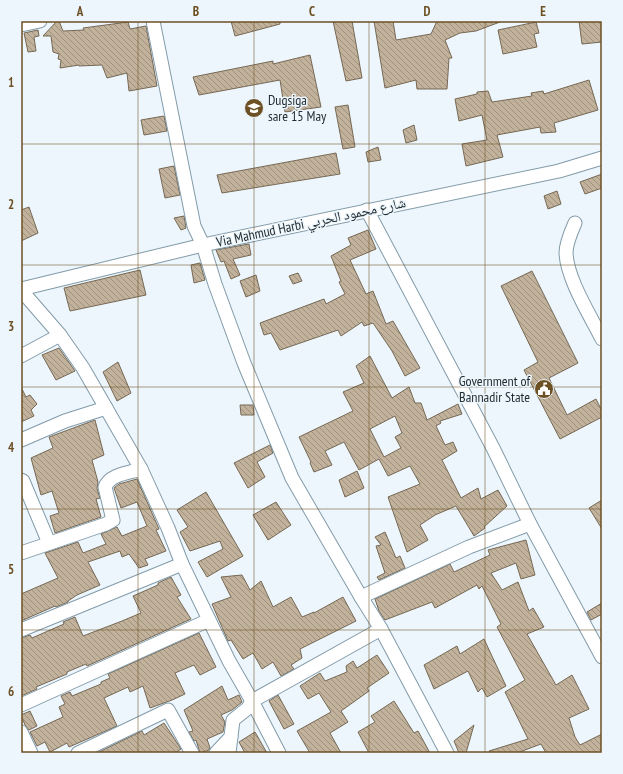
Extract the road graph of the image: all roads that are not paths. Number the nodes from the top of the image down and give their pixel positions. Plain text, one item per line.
1 (40, 21) edge
2 (153, 21) edge
3 (21, 25) edge
4 (602, 158) edge
5 (367, 210) junction
6 (574, 223) dead end
7 (203, 245) junction
8 (21, 289) edge
9 (60, 335) junction
10 (602, 339) edge
11 (21, 356) edge
12 (106, 408) junction
13 (21, 440) edge
14 (141, 469) junction
15 (21, 480) edge
16 (530, 524) junction
17 (49, 543) junction
18 (21, 553) edge
19 (182, 564) junction
20 (361, 597) junction
21 (209, 620) junction
22 (381, 629) junction
23 (21, 630) edge
24 (602, 657) edge
25 (252, 701) junction
26 (21, 705) edge
27 (21, 732) edge
28 (232, 737) junction
29 (31, 753) edge
30 (78, 753) edge
31 (192, 753) edge
32 (216, 753) edge
33 (229, 753) edge
34 (279, 753) edge
35 (447, 753) edge

1 - 3 street
2 - 7 street
4 - 5 street, Via Mahmud Harbi شارع محمود الحربي
5 - 7 street, Via Mahmud Harbi شارع محمود الحربي
5 - 16 street
6 - 10 street
7 - 8 street, Via Mahmud Harbi شارع محمود الحربي
7 - 20 street
8 - 9 street
9 - 11 street
9 - 12 street
12 - 13 street
12 - 14 street
14 - 17 street
14 - 19 street
15 - 17 street
16 - 20 street
16 - 24 street
17 - 18 street
19 - 21 street
19 - 23 street
20 - 22 street
21 - 25 street
21 - 26 street
22 - 25 street
22 - 35 street
25 - 28 street
25 - 34 street
27 - 29 street
28 - 32 street
28 - 33 street
30 - 31 street

